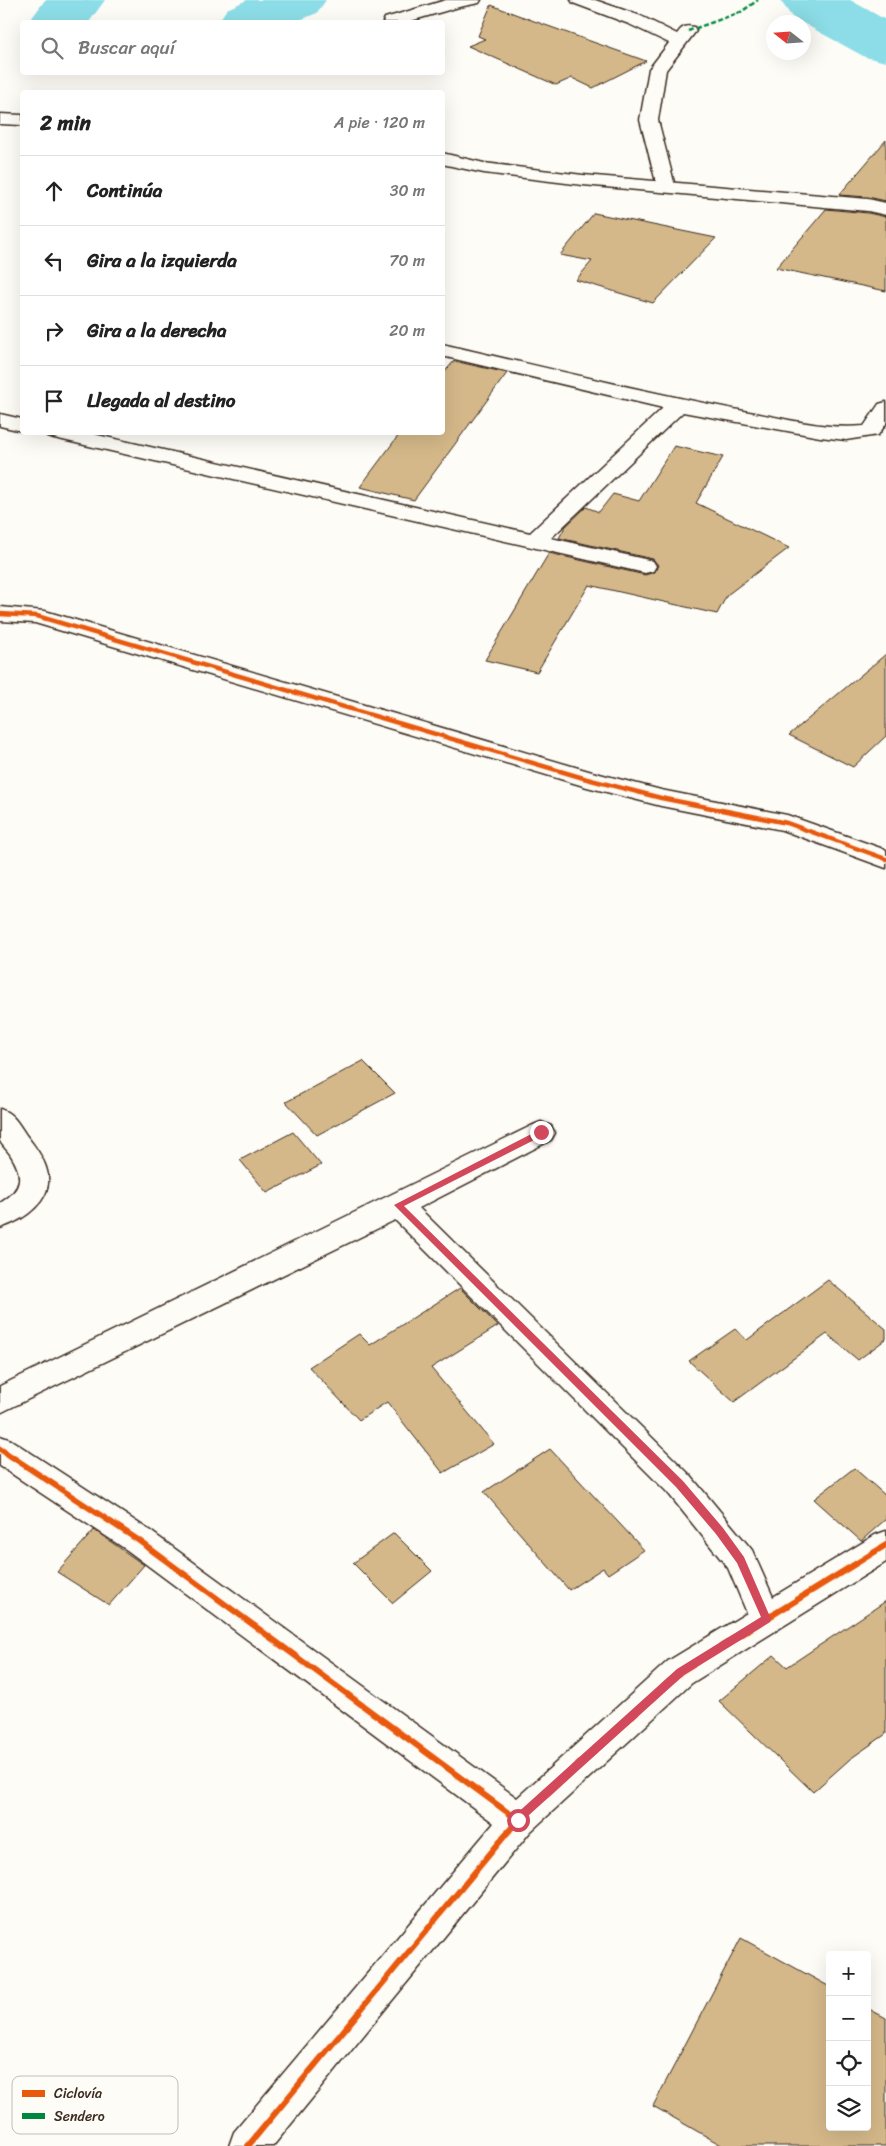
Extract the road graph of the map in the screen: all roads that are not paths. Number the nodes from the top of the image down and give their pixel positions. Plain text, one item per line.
1 (473, 0) edge
2 (579, 0) edge
3 (398, 20) edge
4 (0, 119) edge
5 (20, 120) edge
6 (445, 159) edge
7 (666, 186) junction
8 (886, 209) edge
9 (445, 351) edge
10 (678, 405) junction
11 (886, 408) edge
12 (0, 420) edge
13 (20, 425) edge
14 (67, 435) edge
15 (534, 542) junction
16 (645, 566) dead end
17 (0, 614) edge
18 (886, 860) edge
19 (0, 1119) edge
20 (541, 1132) dead end
21 (398, 1205) junction
22 (0, 1217) edge
23 (0, 1400) edge
24 (0, 1450) edge
25 (886, 1545) edge
26 (766, 1619) junction
27 (518, 1820) junction
28 (248, 2146) edge

1 - 3 street
2 - 7 street
4 - 5 street
6 - 7 street
7 - 8 street
9 - 10 street
10 - 11 street
10 - 15 street
12 - 13 street
14 - 15 street
15 - 16 street
17 - 18 street
19 - 22 street
20 - 21 street
21 - 23 street
21 - 26 street
24 - 27 street
25 - 26 street
26 - 27 street
27 - 28 street

